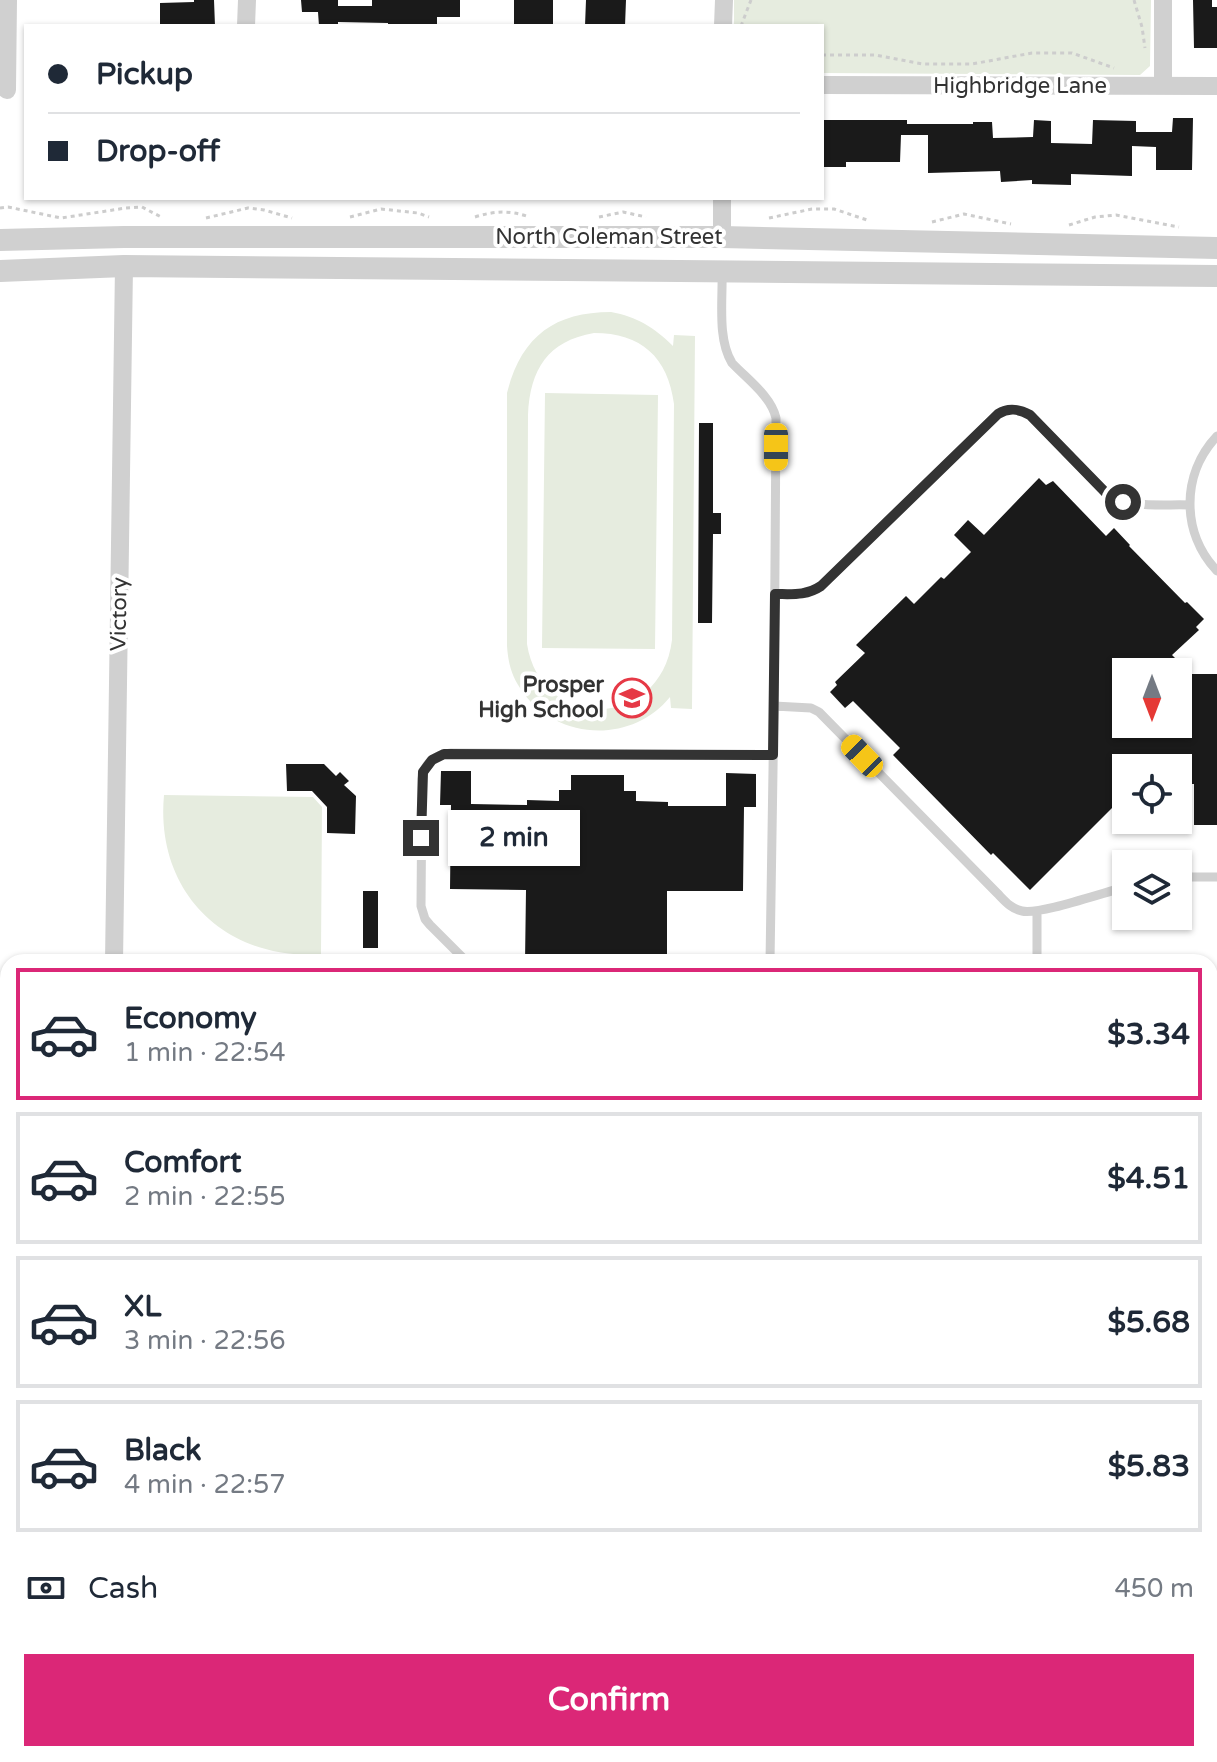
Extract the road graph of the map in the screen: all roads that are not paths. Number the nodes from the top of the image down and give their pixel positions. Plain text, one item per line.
1 (8, 0) edge
2 (247, 0) edge
3 (724, 0) edge
4 (1163, 0) edge
5 (246, 24) edge
6 (723, 24) edge
7 (824, 85) edge
8 (1163, 86) junction
9 (1217, 86) edge
10 (7, 90) dead end
11 (722, 200) edge
12 (124, 237) junction
13 (722, 237) junction
14 (0, 240) edge
15 (1217, 248) edge
16 (124, 266) junction
17 (0, 271) edge
18 (722, 272) junction
19 (1217, 276) edge
20 (1217, 436) edge
21 (1189, 505) junction
22 (1217, 571) edge
23 (775, 594) junction
24 (774, 706) junction
25 (773, 755) junction
26 (1192, 877) edge
27 (1217, 877) edge
28 (1112, 891) edge
29 (1037, 911) junction
30 (114, 954) edge
31 (459, 954) edge
32 (770, 954) edge
33 (1037, 954) edge
34 (353, 1762) edge
35 (407, 1762) edge

1 - 10 street
2 - 5 street
3 - 6 street
4 - 8 street
7 - 8 street, Highbridge Lane
8 - 9 street, Highbridge Lane
11 - 13 street
12 - 13 street, North Coleman Street
12 - 14 street, North Coleman Street
12 - 16 street
13 - 15 street, North Coleman Street
13 - 18 street
16 - 17 street, North Coleman Street
16 - 18 street, North Coleman Street
16 - 30 street, Victory
18 - 19 street, North Coleman Street
18 - 23 lane
20 - 21 lane
21 - 22 lane
21 - 23 lane
23 - 24 lane
24 - 25 lane
24 - 29 lane
25 - 31 lane
25 - 32 lane
26 - 27 lane
28 - 29 lane
29 - 33 lane
34 - 35 street

